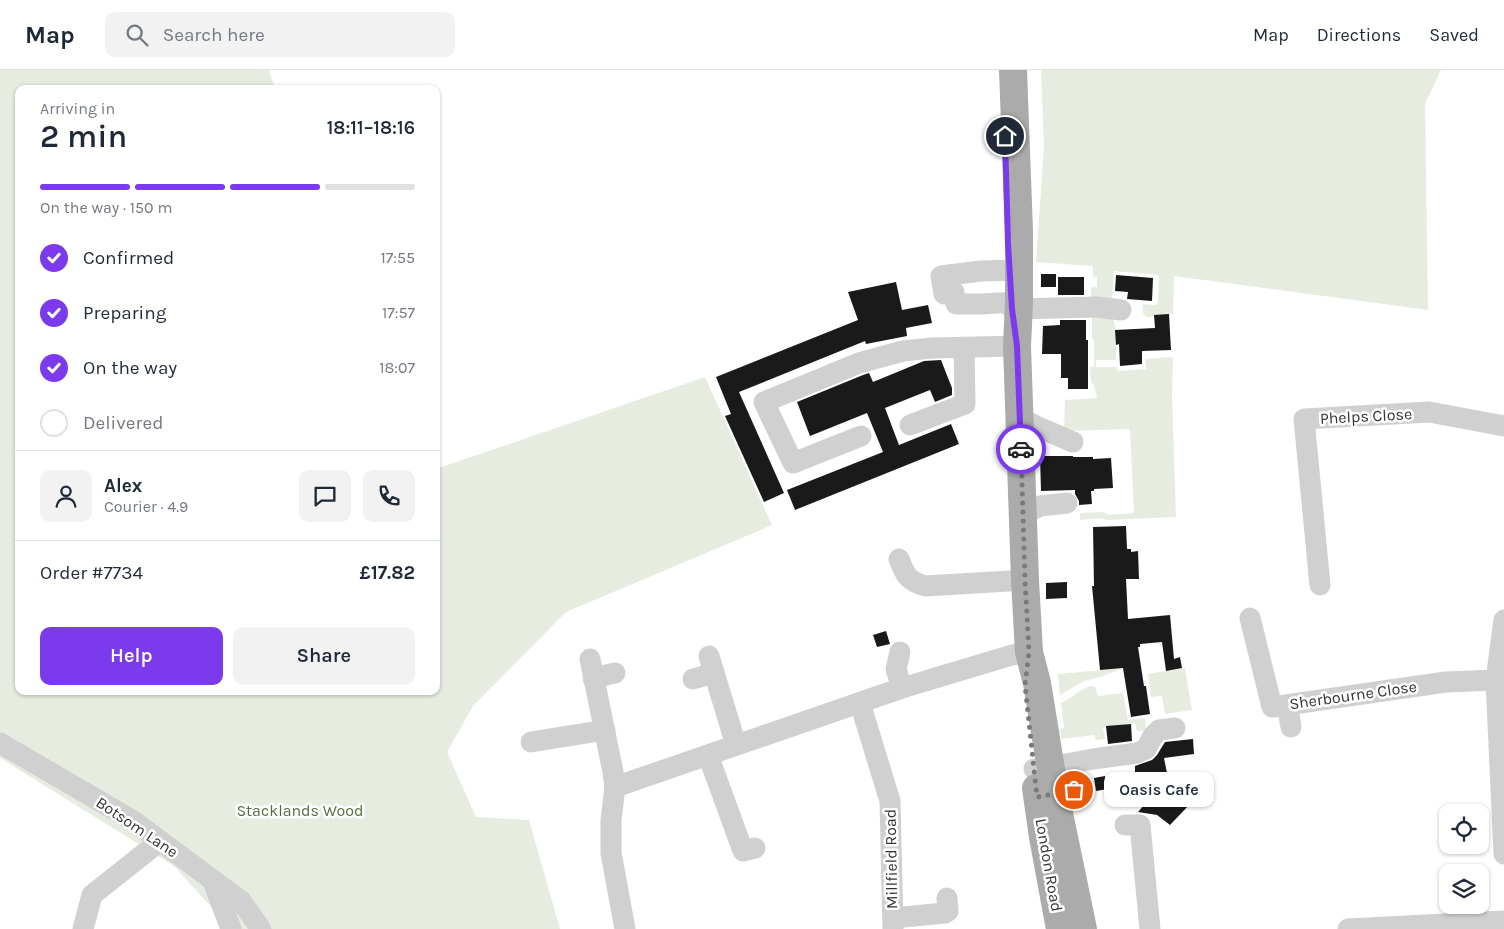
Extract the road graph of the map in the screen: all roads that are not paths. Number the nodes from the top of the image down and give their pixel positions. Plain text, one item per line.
1 (1004, 70) edge
2 (1014, 70) edge
3 (1015, 270) junction
4 (1015, 305) junction
5 (1120, 310) dead end
6 (1017, 346) junction
7 (964, 348) junction
8 (1020, 417) junction
9 (910, 425) dead end
10 (1504, 426) edge
11 (861, 436) dead end
12 (1073, 442) dead end
13 (1067, 503) dead end
14 (1023, 515) junction
15 (900, 559) dead end
16 (1025, 580) junction
17 (1320, 585) dead end
18 (1250, 618) dead end
19 (1504, 620) edge
20 (900, 652) dead end
21 (1029, 652) junction
22 (615, 673) dead end
23 (693, 679) dead end
24 (1496, 680) junction
25 (902, 688) junction
26 (860, 703) junction
27 (1287, 705) junction
28 (1291, 727) dead end
29 (1176, 728) dead end
30 (605, 730) junction
31 (530, 742) dead end
32 (0, 743) edge
33 (736, 745) junction
34 (708, 755) junction
35 (1042, 768) junction
36 (615, 787) junction
37 (1055, 794) junction
38 (1139, 825) dead end
39 (160, 841) junction
40 (755, 848) dead end
41 (1504, 854) edge
42 (213, 880) junction
43 (947, 898) dead end
44 (1504, 921) edge
45 (893, 924) edge
46 (1450, 927) edge
47 (83, 929) edge
48 (231, 929) edge
49 (261, 929) edge
50 (625, 929) edge
51 (1060, 929) edge
52 (1083, 929) edge
53 (1150, 929) edge
54 (1348, 929) edge

1 - 3 main road, London Road
2 - 3 main road, London Road
3 - 4 main road, London Road
3 - 4 street
4 - 5 street
4 - 6 main road, London Road
6 - 7 street
6 - 8 main road, London Road
7 - 9 street
7 - 11 street
8 - 12 street
8 - 14 main road, London Road
10 - 17 street, Phelps Close
13 - 14 street
14 - 16 main road, London Road
15 - 16 street
16 - 21 main road, London Road
18 - 27 street, Sherbourne Close
19 - 24 street
20 - 25 street
21 - 25 street
21 - 35 main road, London Road
22 - 30 street
23 - 33 street
24 - 27 street, Sherbourne Close
24 - 41 street
25 - 26 street
26 - 33 street
26 - 45 street, Millfield Road
27 - 28 street
29 - 35 street
30 - 31 street
30 - 36 street
32 - 39 street, Botsom Lane
33 - 34 street
34 - 36 street
34 - 40 street
35 - 37 main road, London Road
36 - 50 street
37 - 51 main road, London Road
37 - 52 main road, London Road
38 - 53 street
39 - 42 street, Botsom Lane
39 - 47 street
42 - 48 street
42 - 49 street, Botsom Lane
43 - 45 street
44 - 46 street
46 - 54 street

